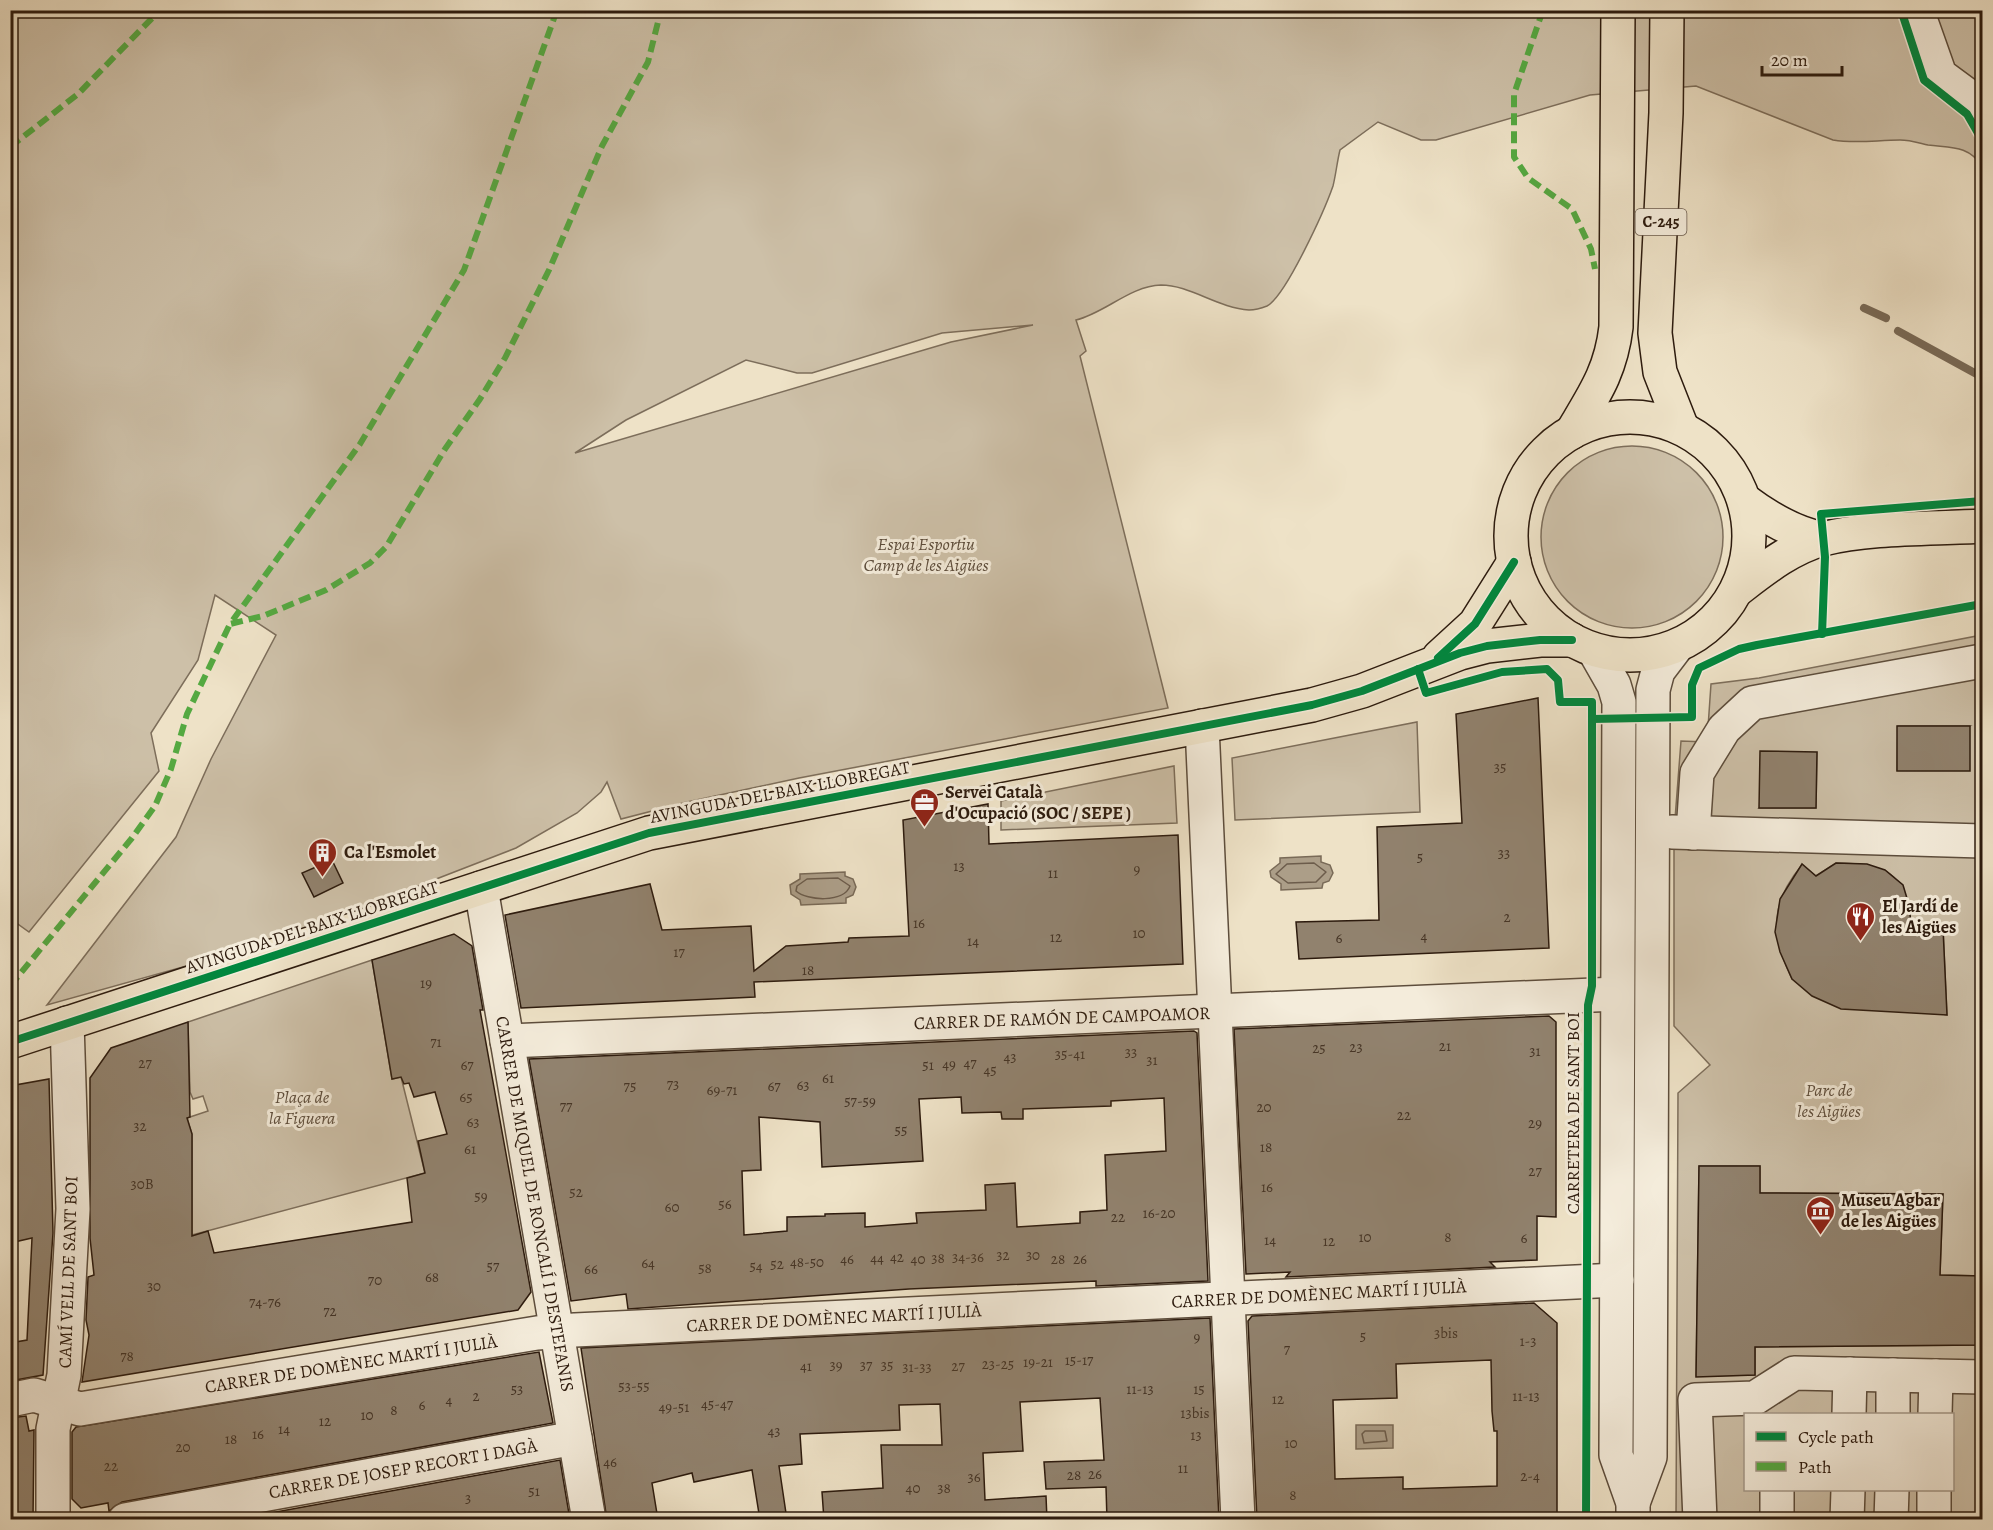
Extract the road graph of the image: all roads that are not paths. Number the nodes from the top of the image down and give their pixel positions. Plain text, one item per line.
1 (1618, 10) edge
2 (1667, 10) edge
3 (1917, 10) edge
4 (1983, 105) edge
5 (1682, 429) junction
6 (1572, 432) junction
7 (1744, 501) junction
8 (1983, 526) edge
9 (1823, 539) junction
10 (1514, 562) junction
11 (1737, 590) junction
12 (1583, 645) junction
13 (1677, 646) junction
14 (1983, 661) edge
15 (1431, 664) junction
16 (1202, 726) junction
17 (1652, 833) junction
18 (1693, 833) junction
19 (1983, 841) edge
20 (481, 888) junction
21 (1617, 994) junction
22 (1215, 1011) junction
23 (67, 1023) junction
24 (507, 1041) junction
25 (10, 1042) edge
26 (1617, 1280) junction
27 (1228, 1299) junction
28 (557, 1332) junction
29 (1850, 1374) junction
30 (1893, 1375) junction
31 (1936, 1376) junction
32 (1983, 1377) edge
33 (1778, 1383) junction
34 (10, 1400) edge
35 (58, 1402) junction
36 (1778, 1413) edge
37 (1849, 1413) edge
38 (1893, 1413) edge
39 (1935, 1413) edge
40 (574, 1438) junction
41 (1777, 1491) edge
42 (1848, 1491) edge
43 (1892, 1491) edge
44 (1934, 1491) edge
45 (1632, 1511) edge
46 (53, 1520) edge
47 (125, 1520) edge
48 (589, 1520) edge
49 (1238, 1520) edge
50 (1700, 1520) edge
51 (1777, 1520) edge
52 (1847, 1520) edge
53 (1892, 1520) edge
54 (1934, 1520) edge

1 - 6 main road, C-245
2 - 5 main road, C-245
3 - 4 street
5 - 6 main road
5 - 7 main road
6 - 10 main road
7 - 9 main road
7 - 11 main road
8 - 9 main road
9 - 11 main road
10 - 12 main road
10 - 15 main road, AVINGUDA DEL BAIX LLOBREGAT
11 - 13 main road
12 - 13 main road, AVINGUDA DEL BAIX LLOBREGAT
12 - 15 main road, AVINGUDA DEL BAIX LLOBREGAT
12 - 21 street
13 - 17 street
14 - 18 street
15 - 16 main road, AVINGUDA DEL BAIX LLOBREGAT
16 - 20 main road, AVINGUDA DEL BAIX LLOBREGAT
16 - 22 street
17 - 18 street
17 - 45 street
18 - 19 street
20 - 23 main road, AVINGUDA DEL BAIX LLOBREGAT
20 - 24 street, CARRER DE MIQUEL DE RONCALÍ I DESTEFANIS
21 - 22 street, CARRER DE RAMÓN DE CAMPOAMOR
21 - 26 street
22 - 24 street, CARRER DE RAMÓN DE CAMPOAMOR
22 - 27 street
23 - 25 main road, AVINGUDA DEL BAIX LLOBREGAT
23 - 35 street, CAMÍ VELL DE SANT BOI
24 - 28 street, CARRER DE MIQUEL DE RONCALÍ I DESTEFANIS
26 - 27 street, CARRER DE DOMÈNEC MARTÍ I JULIÀ
26 - 45 street
27 - 28 street, CARRER DE DOMÈNEC MARTÍ I JULIÀ
27 - 49 street
28 - 35 street, CARRER DE DOMÈNEC MARTÍ I JULIÀ
28 - 40 street, CARRER DE MIQUEL DE RONCALÍ I DESTEFANIS
29 - 30 street
29 - 33 street
29 - 37 street
30 - 31 street
30 - 38 street
31 - 32 street
31 - 39 street
33 - 36 street
33 - 50 street
34 - 35 street, CARRER DE DOMÈNEC MARTÍ I JULIÀ
35 - 46 street, CAMÍ VELL DE SANT BOI
40 - 47 street, CARRER DE JOSEP RECORT I DAGÀ
40 - 48 street, CARRER DE MIQUEL DE RONCALÍ I DESTEFANIS
41 - 51 street
42 - 52 street
43 - 53 street
44 - 54 street

